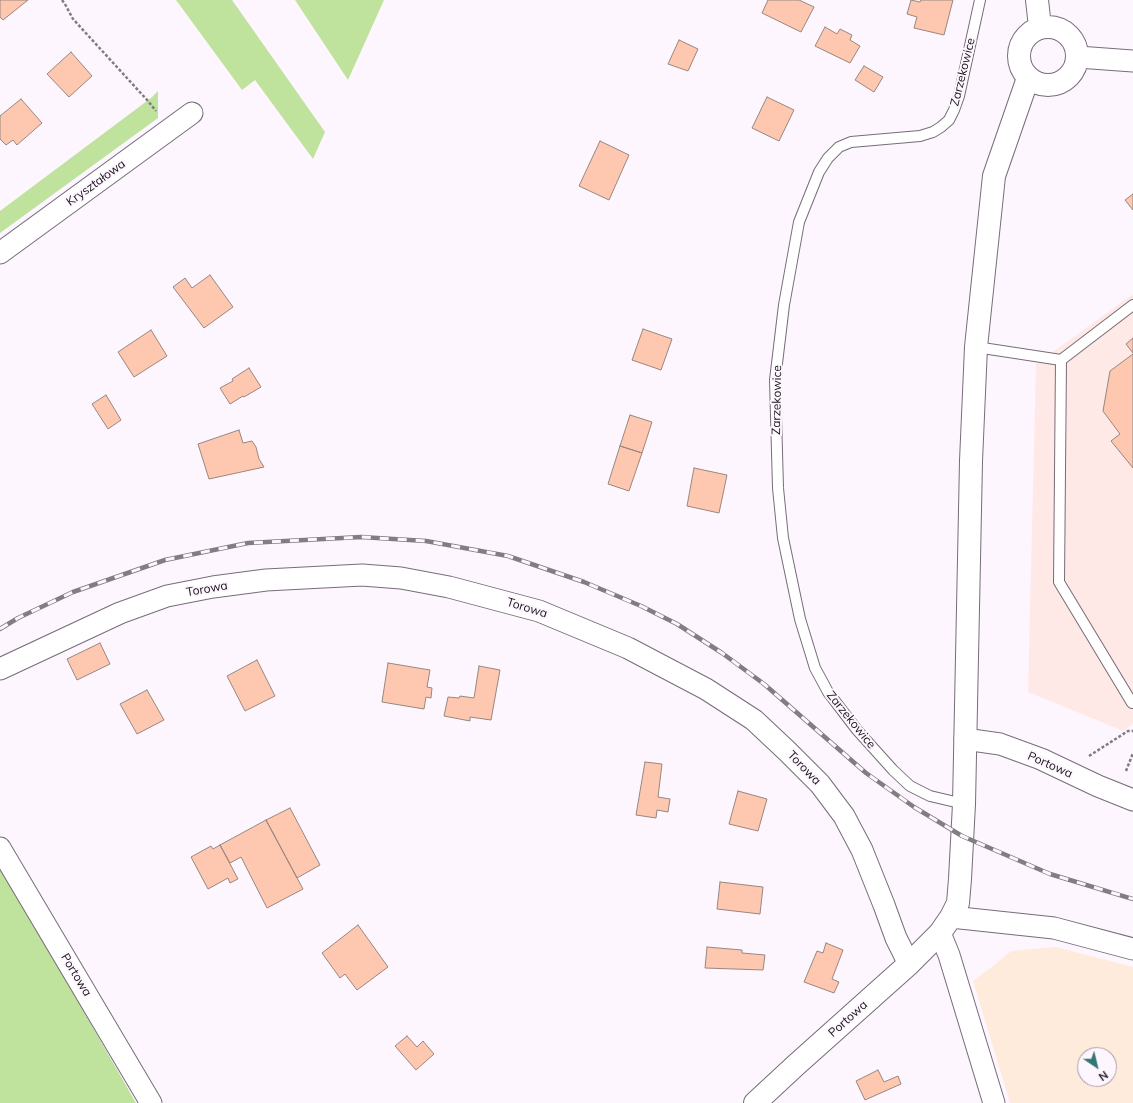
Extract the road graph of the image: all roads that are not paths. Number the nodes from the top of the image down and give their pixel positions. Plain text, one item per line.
1 (980, 0) edge
2 (1038, 0) edge
3 (1040, 27) junction
4 (1078, 57) junction
5 (1133, 60) edge
6 (1028, 78) junction
7 (192, 113) dead end
8 (0, 253) edge
9 (1133, 305) edge
10 (976, 347) junction
11 (1061, 360) junction
12 (0, 669) edge
13 (1132, 703) dead end
14 (965, 739) junction
15 (1133, 800) edge
16 (964, 804) junction
17 (0, 848) edge
18 (946, 925) junction
19 (1133, 949) edge
20 (909, 964) junction
21 (151, 1103) edge
22 (755, 1103) edge
23 (994, 1103) edge

1 - 16 lane, Zarzekowice
2 - 3 street
3 - 4 street
3 - 6 street
4 - 5 street
4 - 6 street
6 - 10 street
7 - 8 street, Kryształowa
9 - 11 lane
10 - 11 lane
10 - 14 street
11 - 13 lane
12 - 20 street, Torowa
14 - 15 street, Portowa
14 - 16 street
16 - 18 street
17 - 21 street, Portowa
18 - 19 street
18 - 20 street, Portowa
18 - 23 street
20 - 22 street, Portowa

